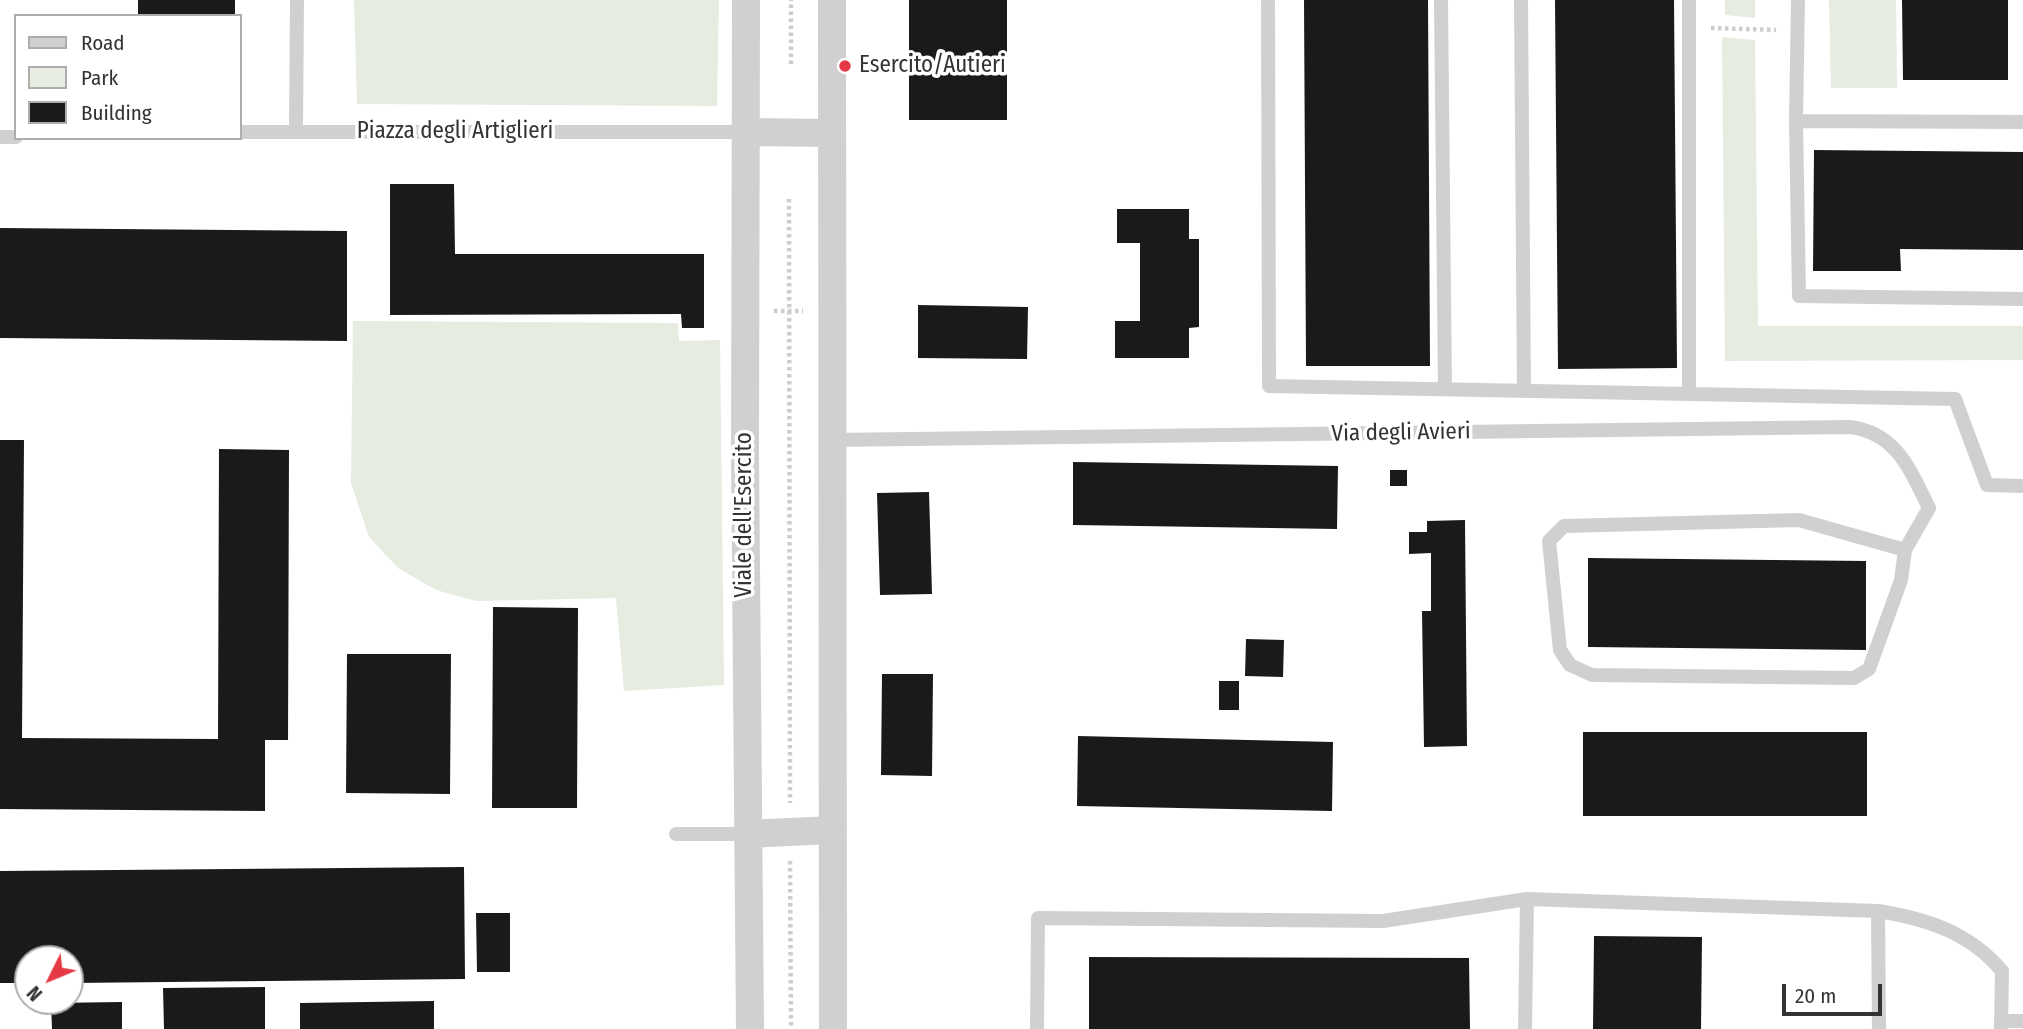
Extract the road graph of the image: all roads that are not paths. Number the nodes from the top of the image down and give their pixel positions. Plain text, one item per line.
1 (297, 0) edge
2 (746, 0) edge
3 (832, 0) edge
4 (1268, 0) edge
5 (1441, 0) edge
6 (1521, 0) edge
7 (1689, 0) edge
8 (1798, 0) edge
9 (1796, 121) junction
10 (2023, 122) edge
11 (296, 131) junction
12 (242, 132) edge
13 (746, 132) junction
14 (832, 133) junction
15 (2023, 299) edge
16 (1445, 390) junction
17 (1524, 391) junction
18 (1689, 394) junction
19 (832, 440) junction
20 (2023, 486) edge
21 (1905, 550) junction
22 (833, 830) junction
23 (676, 834) dead end
24 (747, 834) junction
25 (1527, 899) junction
26 (1878, 911) junction
27 (2023, 1021) edge
28 (2001, 1025) edge
29 (750, 1029) edge
30 (833, 1029) edge
31 (1037, 1029) edge
32 (1525, 1029) edge
33 (1880, 1029) edge

1 - 11 lane
2 - 13 street, Viale dell'Esercito
3 - 14 street
4 - 16 lane
5 - 16 lane
6 - 17 lane
7 - 18 lane
8 - 9 lane
9 - 10 lane
9 - 15 lane
11 - 12 lane, Piazza degli Artiglieri
11 - 13 lane, Piazza degli Artiglieri
13 - 14 street
13 - 24 street, Viale dell'Esercito
14 - 19 street
16 - 17 lane
17 - 18 lane
18 - 20 lane
19 - 21 lane, Via degli Avieri
19 - 22 street
21 - 21 lane
22 - 24 street
22 - 30 street
23 - 24 lane
24 - 29 street, Viale dell'Esercito
25 - 26 lane
25 - 31 lane
25 - 32 lane
26 - 28 lane
26 - 33 lane
27 - 28 lane

